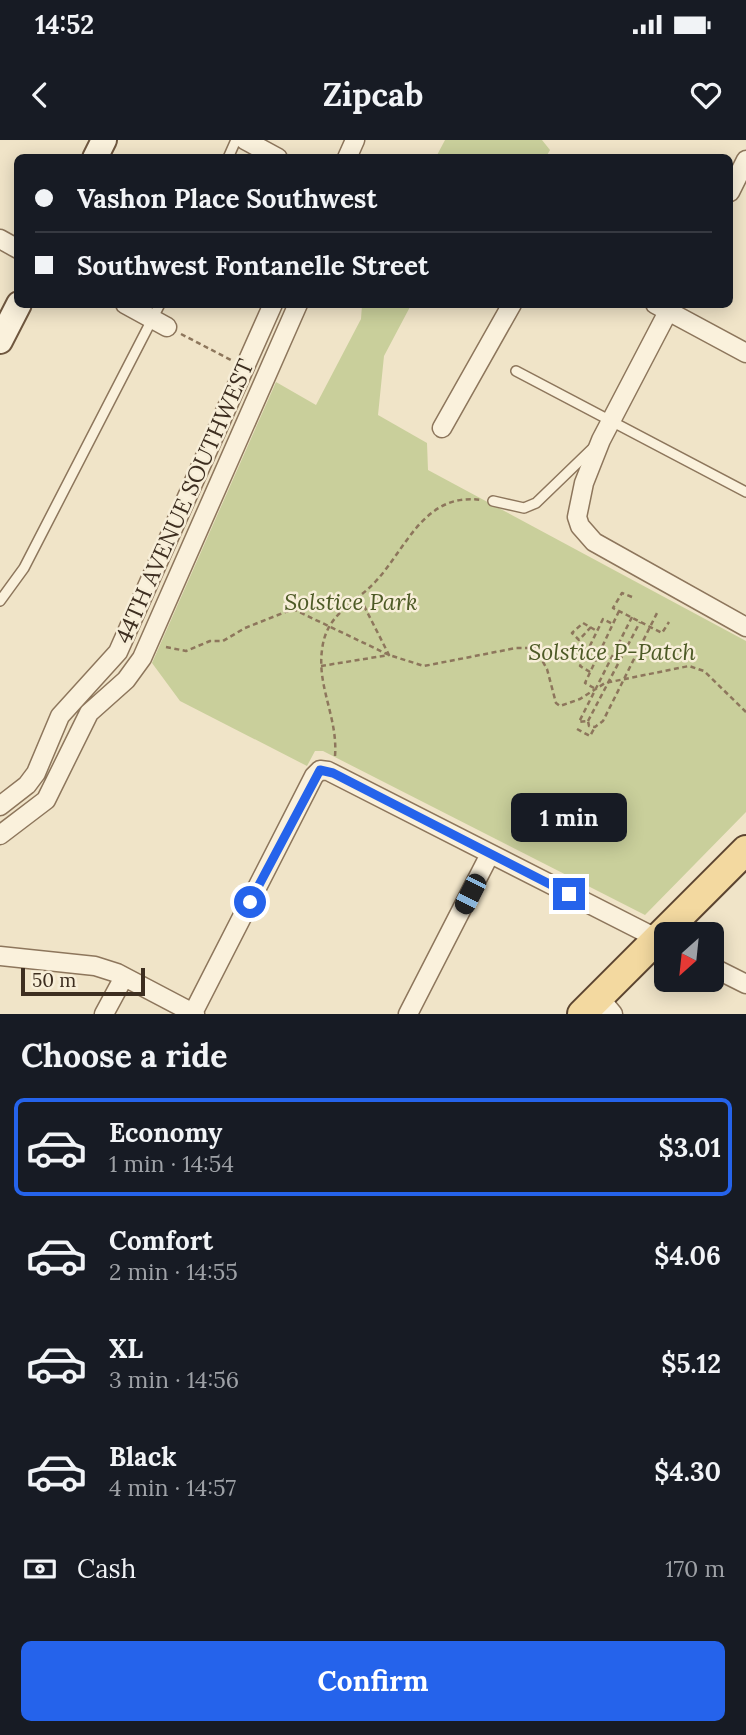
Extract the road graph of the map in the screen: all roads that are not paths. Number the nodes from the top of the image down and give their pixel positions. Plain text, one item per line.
1 (244, 140) edge
2 (270, 154) edge
3 (746, 160) edge
4 (733, 186) edge
5 (17, 308) edge
6 (134, 308) edge
7 (272, 308) edge
8 (296, 308) edge
9 (510, 308) edge
10 (665, 308) edge
11 (667, 308) edge
12 (165, 321) edge
13 (0, 341) edge
14 (746, 353) edge
15 (516, 371) dead end
16 (612, 424) junction
17 (442, 428) dead end
18 (601, 440) junction
19 (746, 492) edge
20 (494, 501) road end
21 (0, 601) edge
22 (746, 627) edge
23 (0, 806) edge
24 (0, 835) edge
25 (746, 850) edge
26 (490, 854) junction
27 (680, 922) edge
28 (654, 938) edge
29 (654, 950) edge
30 (0, 956) edge
31 (724, 973) edge
32 (124, 977) junction
33 (746, 984) edge
34 (598, 1008) edge
35 (104, 1014) edge
36 (194, 1014) edge
37 (408, 1014) edge

1 - 2 street
3 - 4 street
5 - 13 main road
6 - 12 street
7 - 23 street, 44TH AVENUE SOUTHWEST
8 - 24 street, 44TH AVENUE SOUTHWEST
9 - 17 street
10 - 16 street
11 - 14 street
12 - 21 lane
15 - 16 lane
16 - 18 street
16 - 19 lane
18 - 20 lane
18 - 22 street
25 - 27 main road
26 - 28 street
26 - 36 street
26 - 37 street
29 - 34 main road
30 - 32 street
31 - 33 street
32 - 35 street
32 - 36 street

